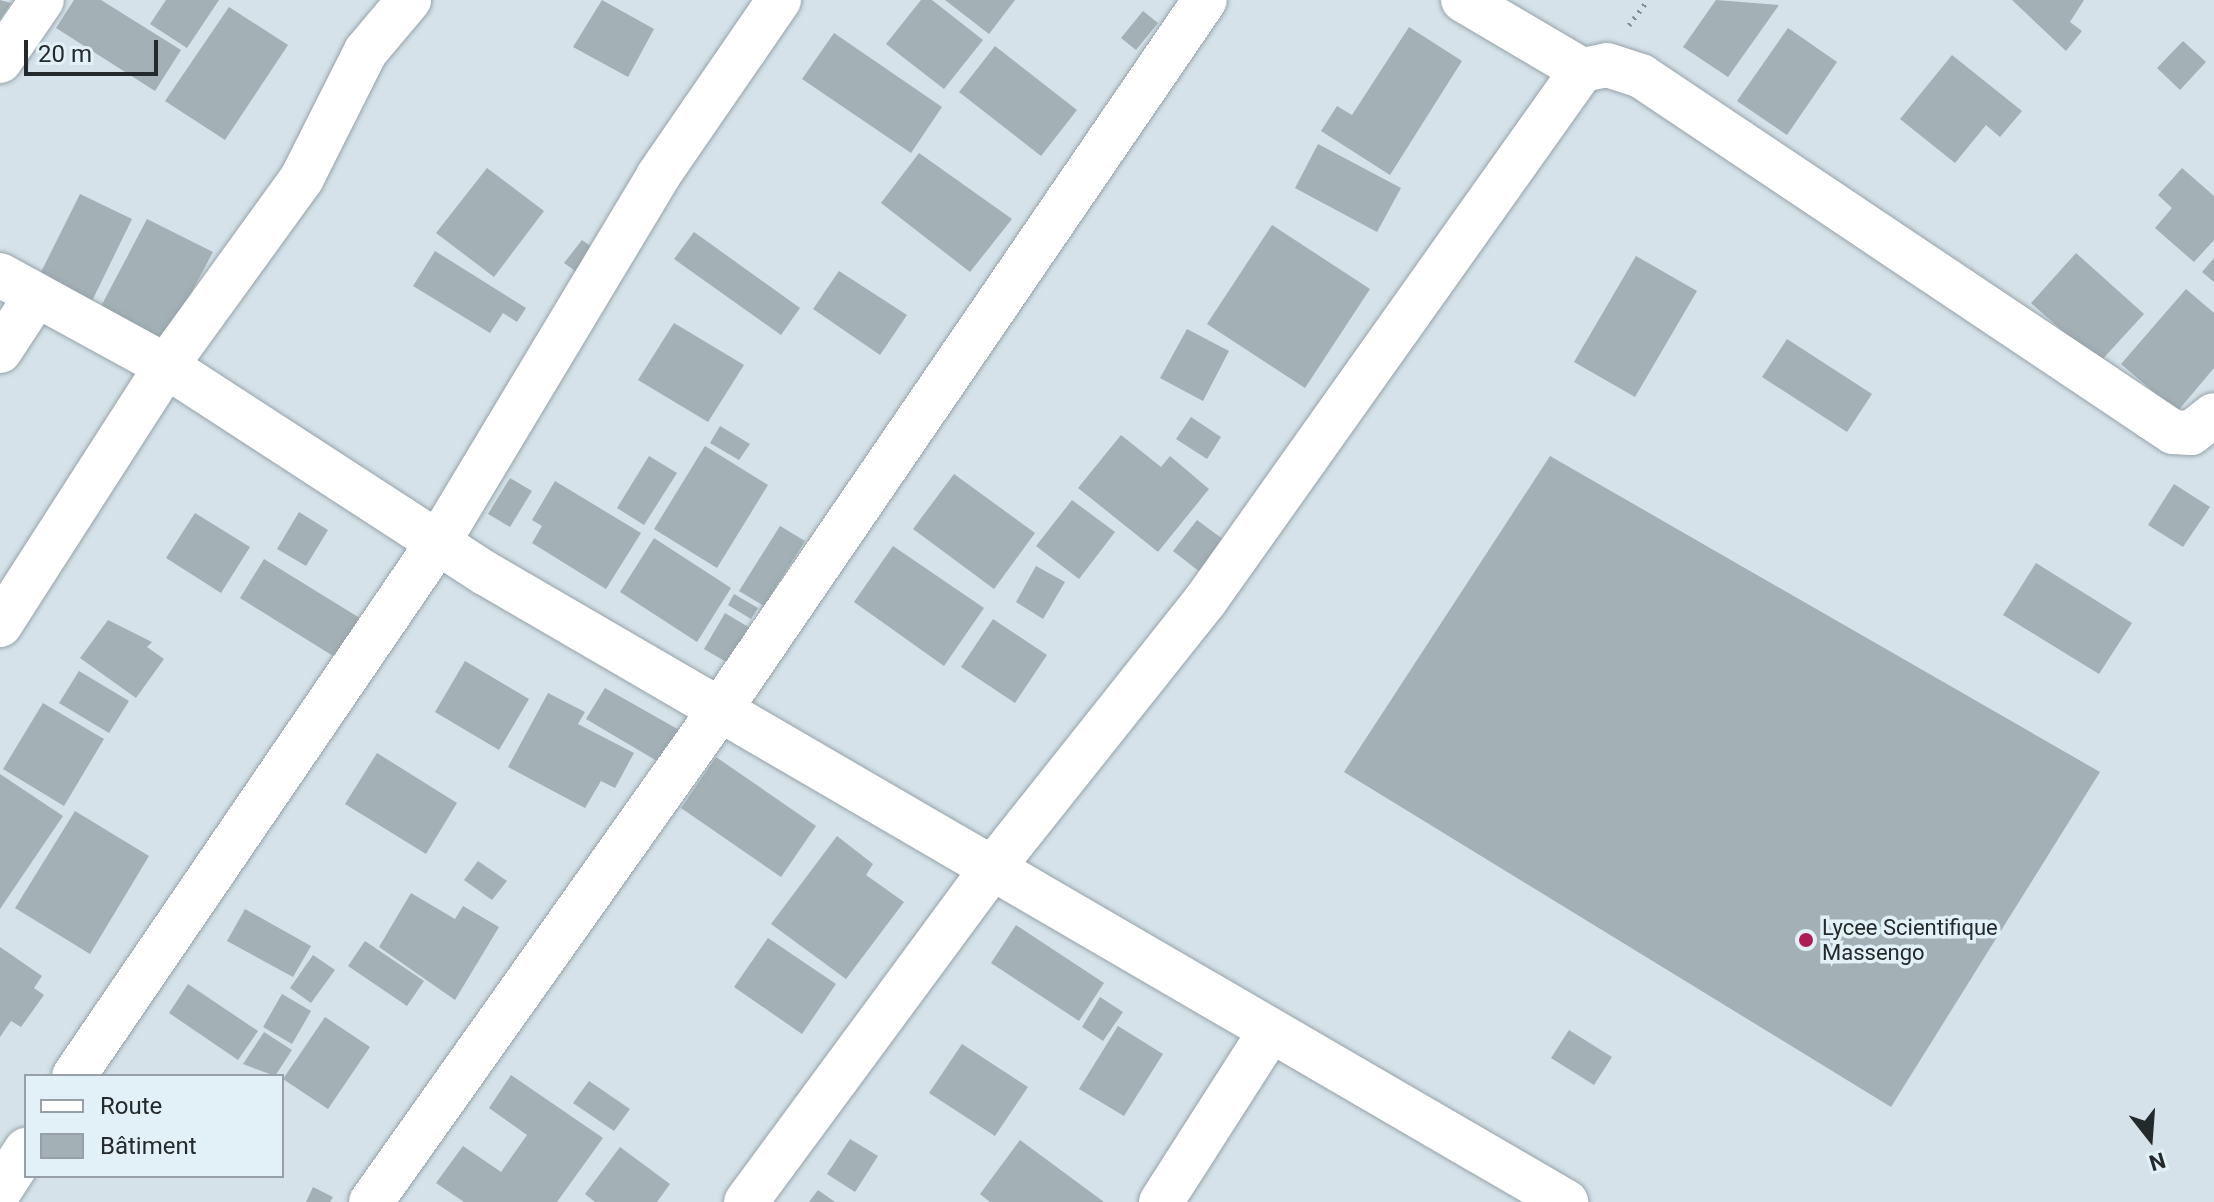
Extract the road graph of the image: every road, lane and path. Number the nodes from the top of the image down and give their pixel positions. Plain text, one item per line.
1 (42, 0) edge
2 (409, 0) edge
3 (779, 0) edge
4 (1205, 0) edge
5 (1463, 0) edge
6 (0, 61) edge
7 (1582, 70) junction
8 (18, 285) edge
9 (0, 351) edge
10 (166, 366) junction
11 (2214, 415) edge
12 (439, 541) junction
13 (0, 625) edge
14 (719, 711) junction
15 (991, 870) junction
16 (1269, 1033) junction
17 (75, 1074) edge
18 (24, 1153) edge
19 (0, 1190) edge
20 (1540, 1196) edge
21 (371, 1202) edge
22 (746, 1202) edge
23 (1161, 1202) edge

1 - 6 street
2 - 10 street
3 - 12 street
4 - 14 street
5 - 7 street
7 - 11 street
7 - 15 street
8 - 9 street
8 - 10 street
10 - 12 street
10 - 13 street
12 - 14 street
12 - 17 street
14 - 15 street
14 - 21 street
15 - 16 street
15 - 22 street
16 - 20 street
16 - 23 street
18 - 19 street

